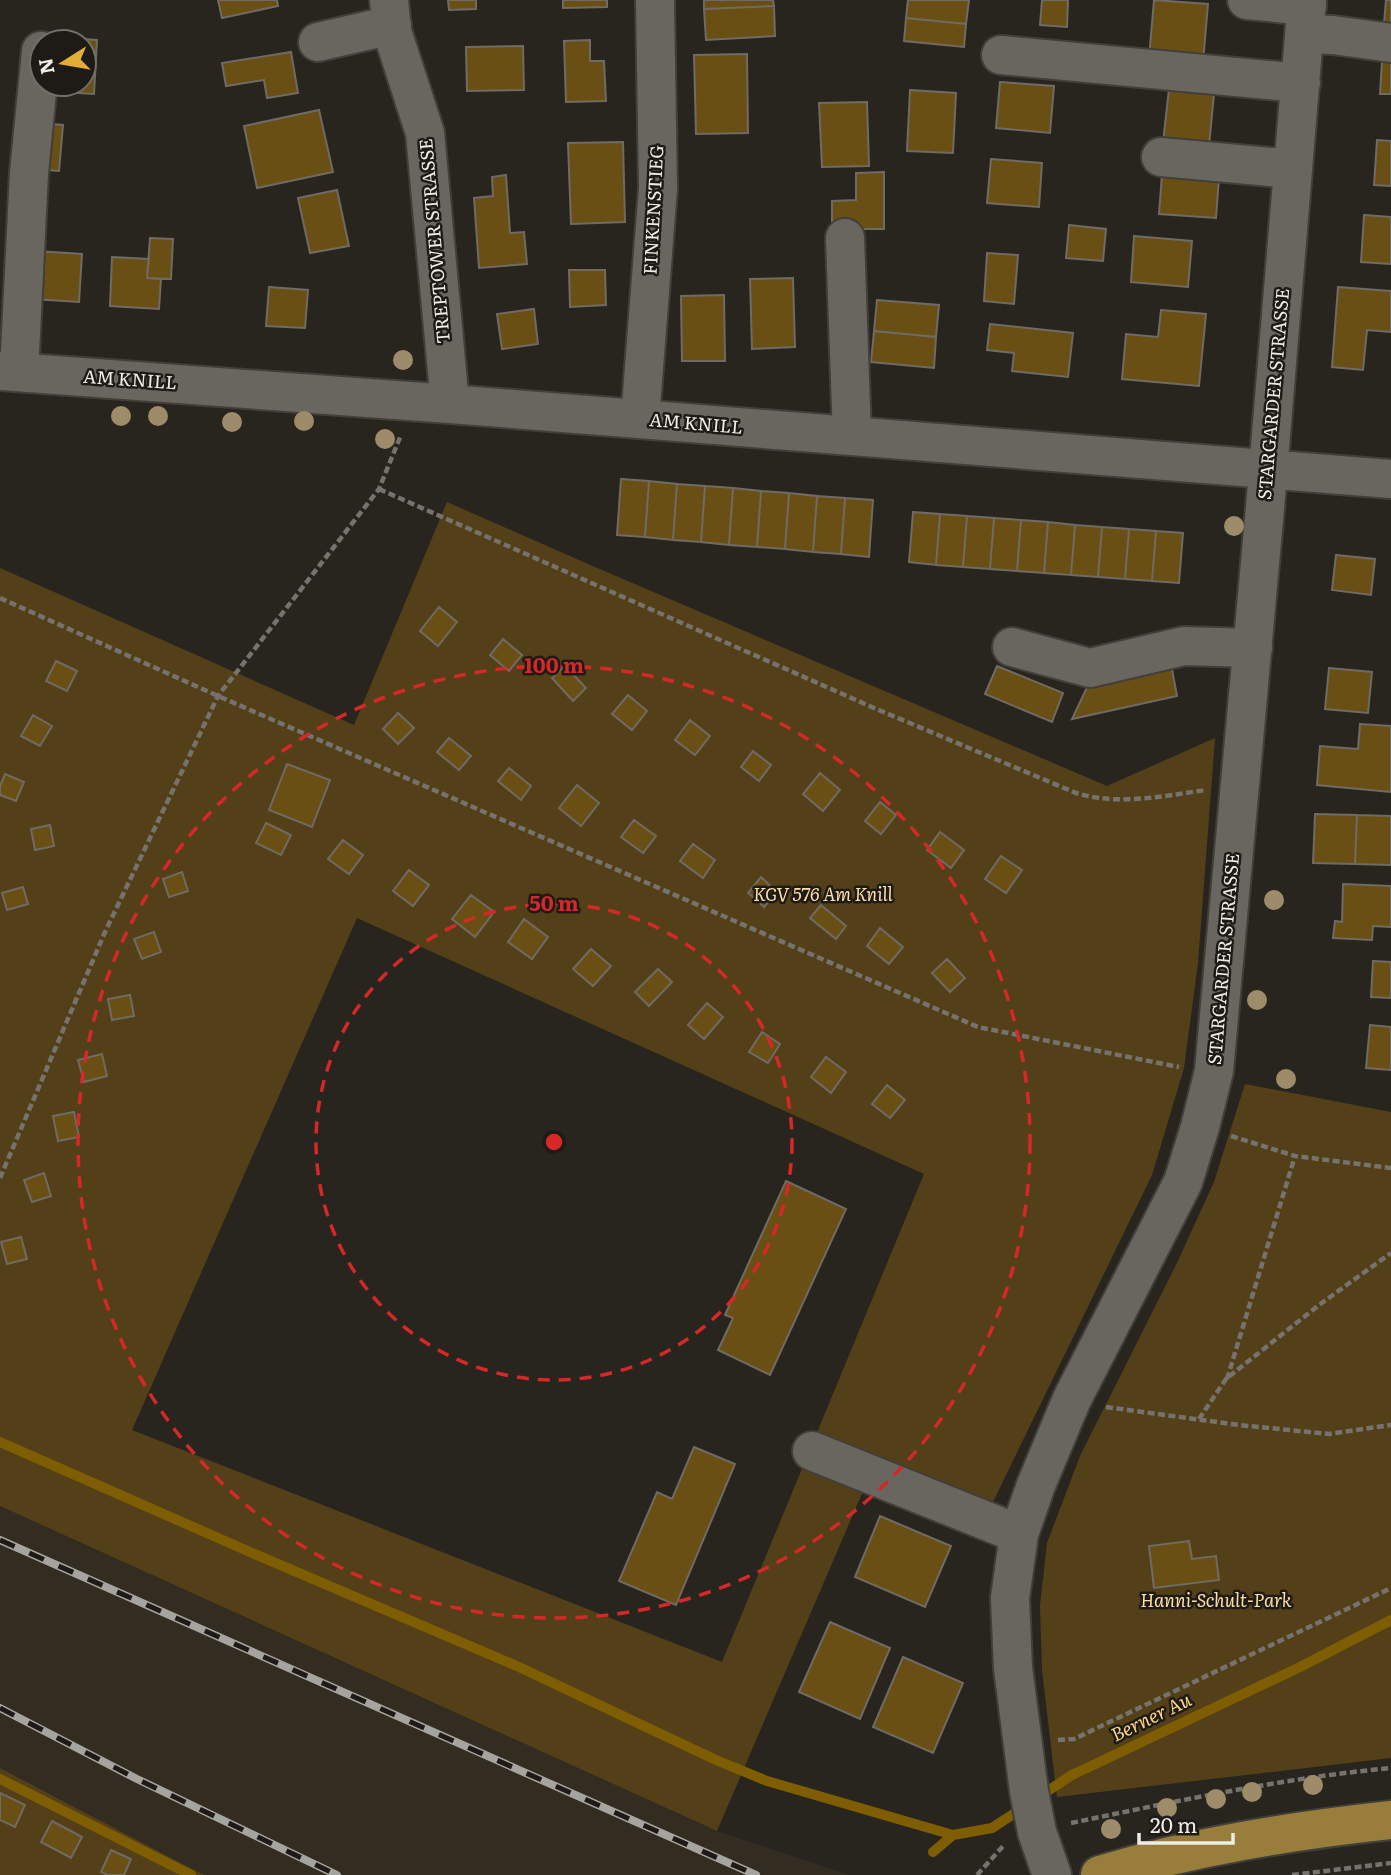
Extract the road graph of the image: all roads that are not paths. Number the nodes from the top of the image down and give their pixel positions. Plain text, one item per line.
1 (655, 0) edge
2 (1248, 0) edge
3 (390, 13) edge
4 (1306, 13) edge
5 (318, 42) dead end
6 (1391, 43) edge
7 (1001, 55) dead end
8 (1301, 83) junction
9 (36, 98) edge
10 (1161, 157) dead end
11 (1293, 169) junction
12 (845, 238) dead end
13 (10, 371) edge
14 (450, 404) junction
15 (640, 419) junction
16 (852, 436) junction
17 (1268, 470) junction
18 (1391, 479) edge
19 (1012, 648) dead end
20 (1253, 648) junction
21 (813, 1451) dead end
22 (1019, 1534) junction
23 (1391, 1820) edge
24 (1052, 1875) edge
25 (1100, 1875) edge

1 - 15 street, FINKENSTIEG
2 - 4 street
3 - 5 street
3 - 14 street, TREPTOWER STRASSE
4 - 6 street
4 - 8 street, STARGARDER STRASSE
7 - 8 street
8 - 11 street, STARGARDER STRASSE
9 - 13 street
10 - 11 street
11 - 17 street, STARGARDER STRASSE
12 - 16 street
13 - 14 street, AM KNILL
14 - 15 street, AM KNILL
15 - 16 street, AM KNILL
16 - 17 street, AM KNILL
17 - 18 street, AM KNILL
17 - 20 street, STARGARDER STRASSE
19 - 20 street
20 - 22 street, STARGARDER STRASSE
21 - 22 street
22 - 24 street, STARGARDER STRASSE
23 - 25 main road

